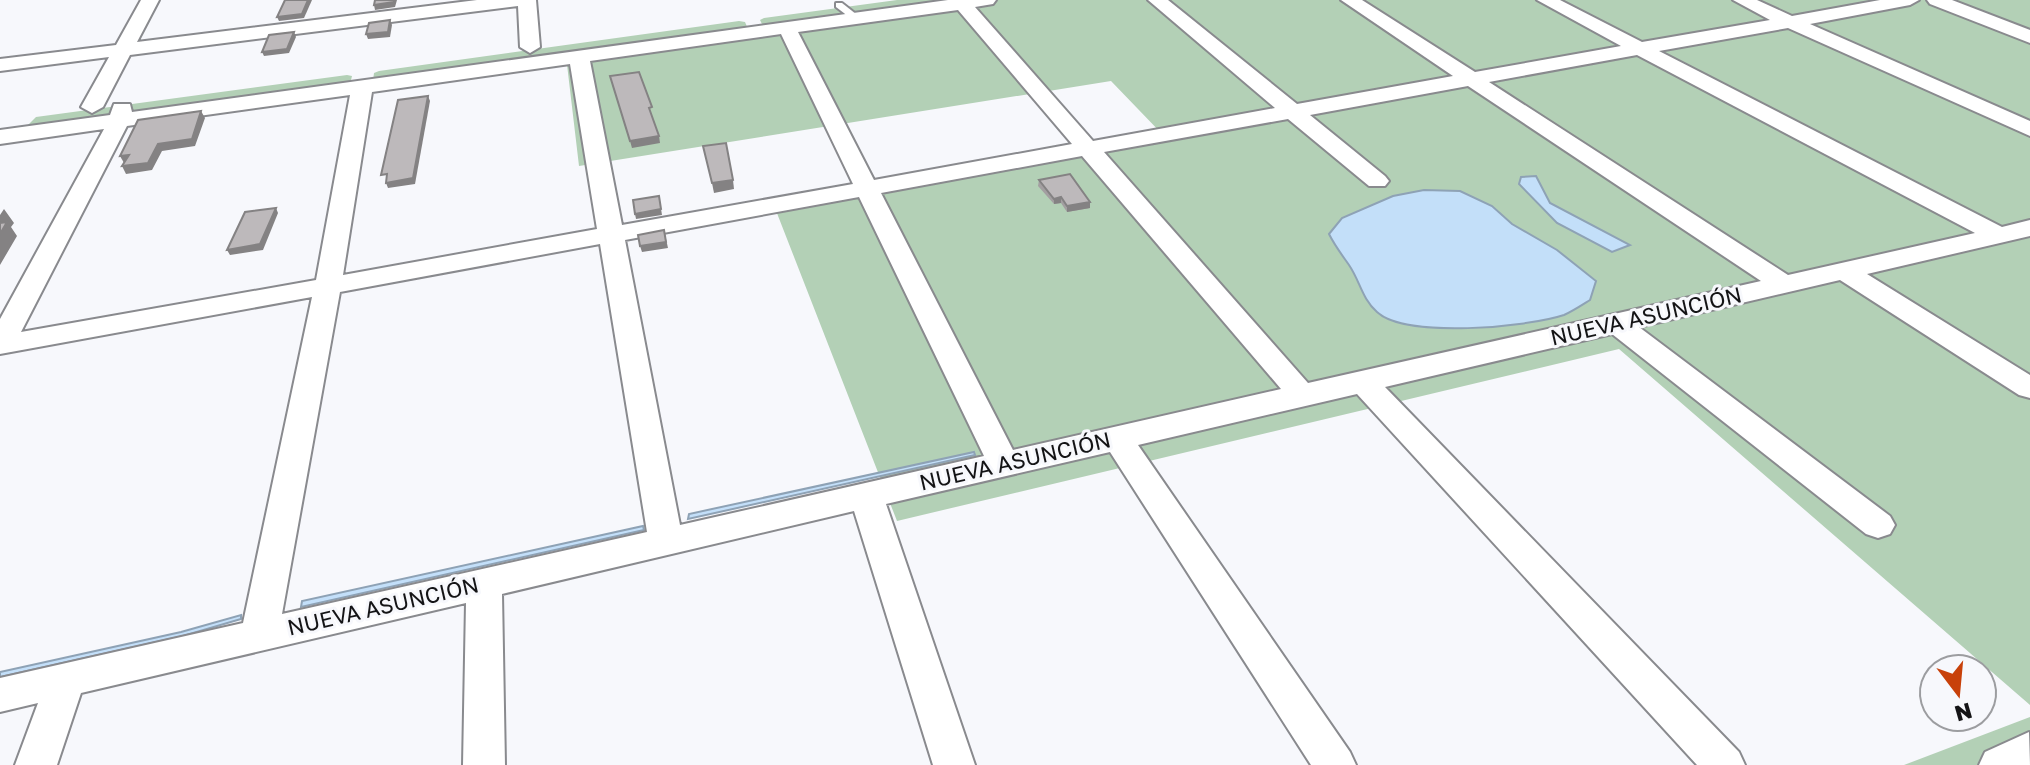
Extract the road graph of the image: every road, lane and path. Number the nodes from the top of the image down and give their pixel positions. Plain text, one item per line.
1 (150, 0) edge
2 (520, 0) edge
3 (527, 0) edge
4 (880, 0) edge
5 (1157, 0) edge
6 (1350, 0) edge
7 (1546, 0) edge
8 (1742, 0) edge
9 (1910, 0) edge
10 (1936, 0) edge
11 (970, 1) edge
12 (839, 5) junction
13 (856, 18) junction
14 (1790, 22) junction
15 (787, 28) junction
16 (2030, 37) edge
17 (530, 47) junction
18 (1640, 49) junction
19 (122, 50) junction
20 (579, 57) junction
21 (0, 65) edge
22 (1471, 79) junction
23 (362, 87) junction
24 (92, 107) junction
25 (122, 112) junction
26 (1293, 112) junction
27 (0, 119) edge
28 (2030, 129) edge
29 (0, 137) edge
30 (1088, 148) junction
31 (1377, 181) dead end
32 (867, 188) junction
33 (2030, 228) edge
34 (611, 235) junction
35 (1998, 235) junction
36 (1844, 271) junction
37 (1784, 284) junction
38 (328, 286) junction
39 (1616, 323) junction
40 (0, 345) edge
41 (1362, 381) junction
42 (2030, 388) edge
43 (1302, 395) junction
44 (1117, 438) junction
45 (1004, 464) junction
46 (866, 495) junction
47 (1878, 525) dead end
48 (666, 541) junction
49 (484, 583) junction
50 (259, 635) junction
51 (66, 680) junction
52 (0, 695) edge
53 (2029, 751) edge
54 (36, 765) edge
55 (484, 765) edge
56 (954, 765) edge
57 (1335, 765) edge
58 (1724, 765) edge
59 (2000, 765) edge

1 - 19 street
2 - 19 street
3 - 17 street
4 - 12 street
5 - 26 street
6 - 22 street
7 - 18 street
8 - 14 street
9 - 14 street
10 - 16 street
11 - 13 street
11 - 30 street
12 - 13 lane
12 - 17 street
13 - 15 street
14 - 18 street
14 - 28 street
15 - 20 street
15 - 32 street
17 - 25 street
18 - 22 street
18 - 35 street
19 - 21 street
19 - 24 street
20 - 23 street
20 - 34 street
22 - 26 street
22 - 37 street
23 - 25 street
23 - 38 street
24 - 25 street
24 - 27 street
25 - 29 street
25 - 40 street
26 - 30 street
26 - 31 street
30 - 32 street
30 - 43 street
32 - 34 street
32 - 45 street
33 - 35 street, NUEVA ASUNCIÓN
34 - 38 street
34 - 48 street
35 - 36 street, NUEVA ASUNCIÓN
36 - 37 street, NUEVA ASUNCIÓN
36 - 42 street
37 - 39 street, NUEVA ASUNCIÓN
38 - 40 street
38 - 50 street
39 - 41 street, NUEVA ASUNCIÓN
39 - 47 street
41 - 43 street, NUEVA ASUNCIÓN
41 - 58 street
43 - 44 street, NUEVA ASUNCIÓN
44 - 45 street, NUEVA ASUNCIÓN
44 - 57 street
45 - 46 street, NUEVA ASUNCIÓN
46 - 48 street, NUEVA ASUNCIÓN
46 - 56 street
48 - 49 street, NUEVA ASUNCIÓN
49 - 50 street, NUEVA ASUNCIÓN
49 - 55 street
50 - 51 street, NUEVA ASUNCIÓN
51 - 52 street, NUEVA ASUNCIÓN
51 - 54 street
53 - 59 street

